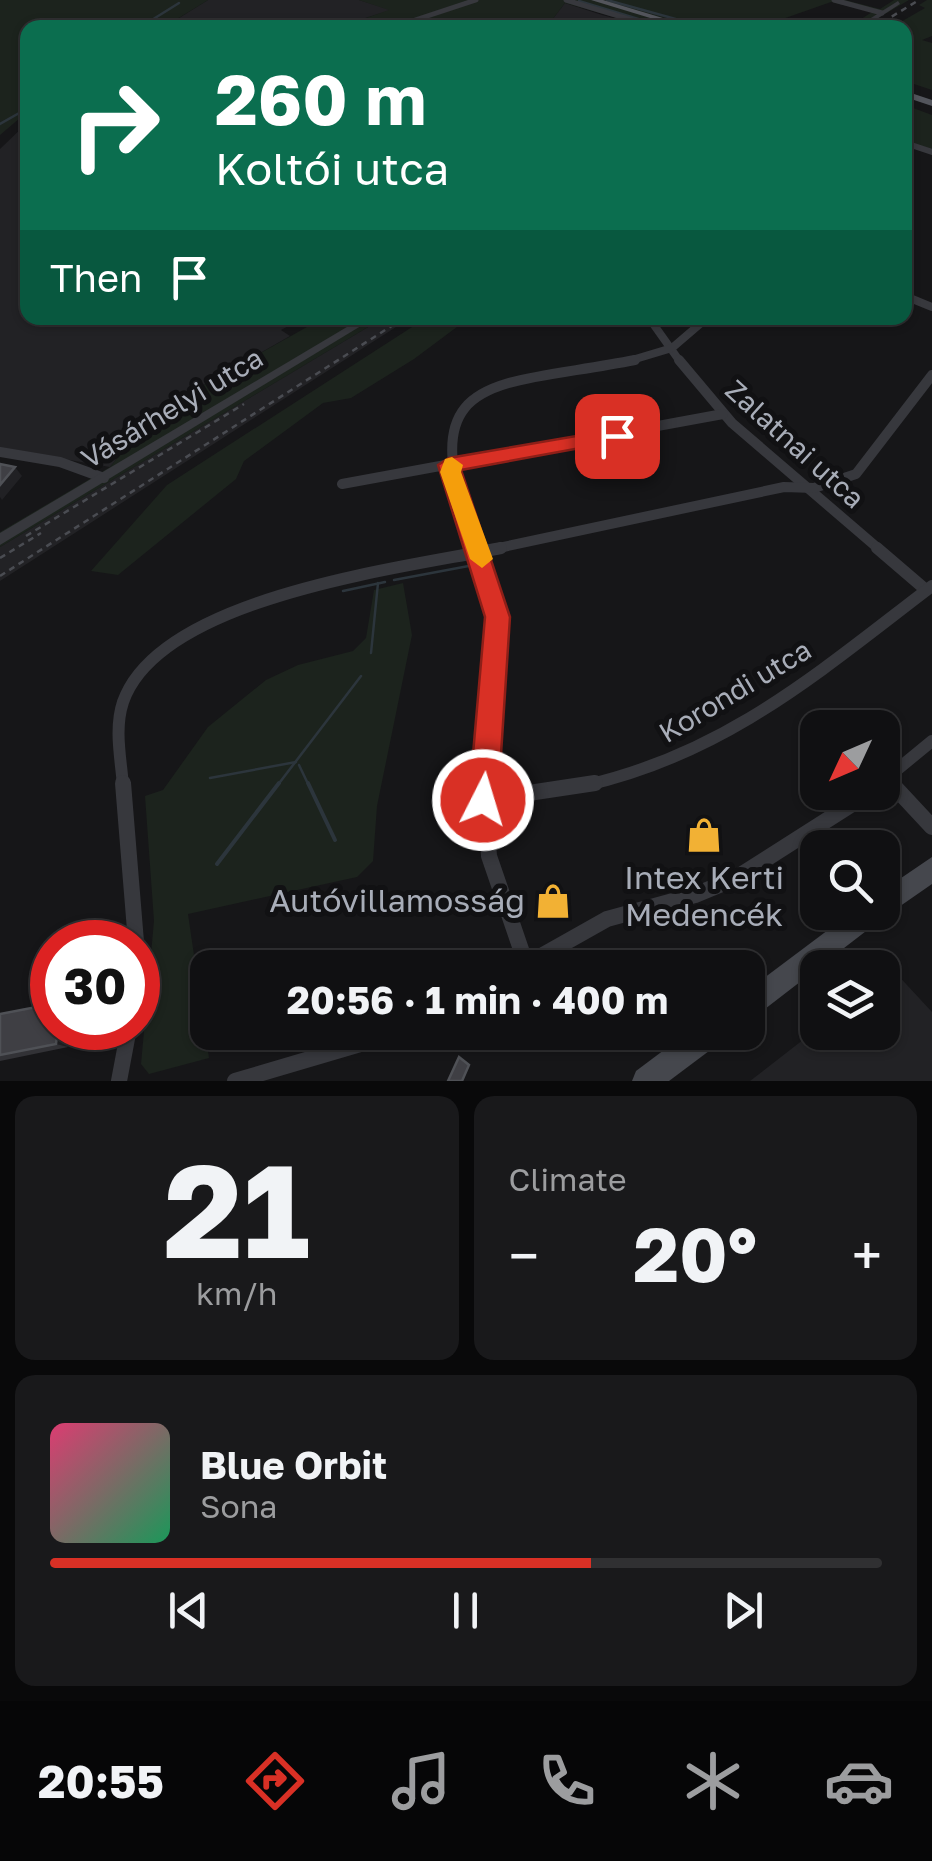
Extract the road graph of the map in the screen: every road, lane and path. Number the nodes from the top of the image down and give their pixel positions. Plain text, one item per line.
1 (476, 0) edge
2 (566, 0) edge
3 (586, 0) edge
4 (595, 0) edge
5 (834, 0) edge
6 (901, 2) edge
7 (882, 13) junction
8 (415, 20) edge
9 (632, 20) edge
10 (656, 20) edge
11 (665, 20) edge
12 (871, 20) edge
13 (357, 325) edge
14 (655, 325) edge
15 (699, 325) edge
16 (673, 347) junction
17 (932, 375) edge
18 (723, 414) junction
19 (0, 452) edge
20 (449, 465) junction
21 (104, 478) junction
22 (342, 484) dead end
23 (806, 488) junction
24 (0, 540) edge
25 (479, 552) junction
26 (929, 588) edge
27 (932, 741) edge
28 (900, 768) edge
29 (900, 795) edge
30 (483, 800) junction
31 (842, 810) edge
32 (932, 827) edge
33 (932, 869) edge
34 (900, 893) edge
35 (134, 920) edge
36 (849, 930) edge
37 (518, 950) edge
38 (551, 950) edge
39 (765, 993) edge
40 (125, 1050) edge
41 (340, 1050) edge
42 (688, 1050) edge
43 (119, 1081) edge
44 (235, 1081) edge
45 (646, 1081) edge

1 - 8 street
2 - 9 street
3 - 10 main road
4 - 11 main road
5 - 7 street
6 - 7 street
7 - 12 street
13 - 21 street, Vásárhelyi utca
14 - 16 street, Zalatnai utca
15 - 16 street
16 - 18 street, Zalatnai utca
16 - 20 street
17 - 23 street
18 - 20 street
18 - 23 street, Zalatnai utca
19 - 21 street
20 - 22 street
20 - 25 street
21 - 24 street, Vásárhelyi utca
23 - 25 street
23 - 26 street, Zalatnai utca
25 - 30 street
25 - 35 street
26 - 30 street, Korondi utca
27 - 28 street
29 - 32 street
30 - 37 street
31 - 38 street
33 - 34 main road
36 - 39 main road
40 - 43 street
41 - 44 street
42 - 45 main road

